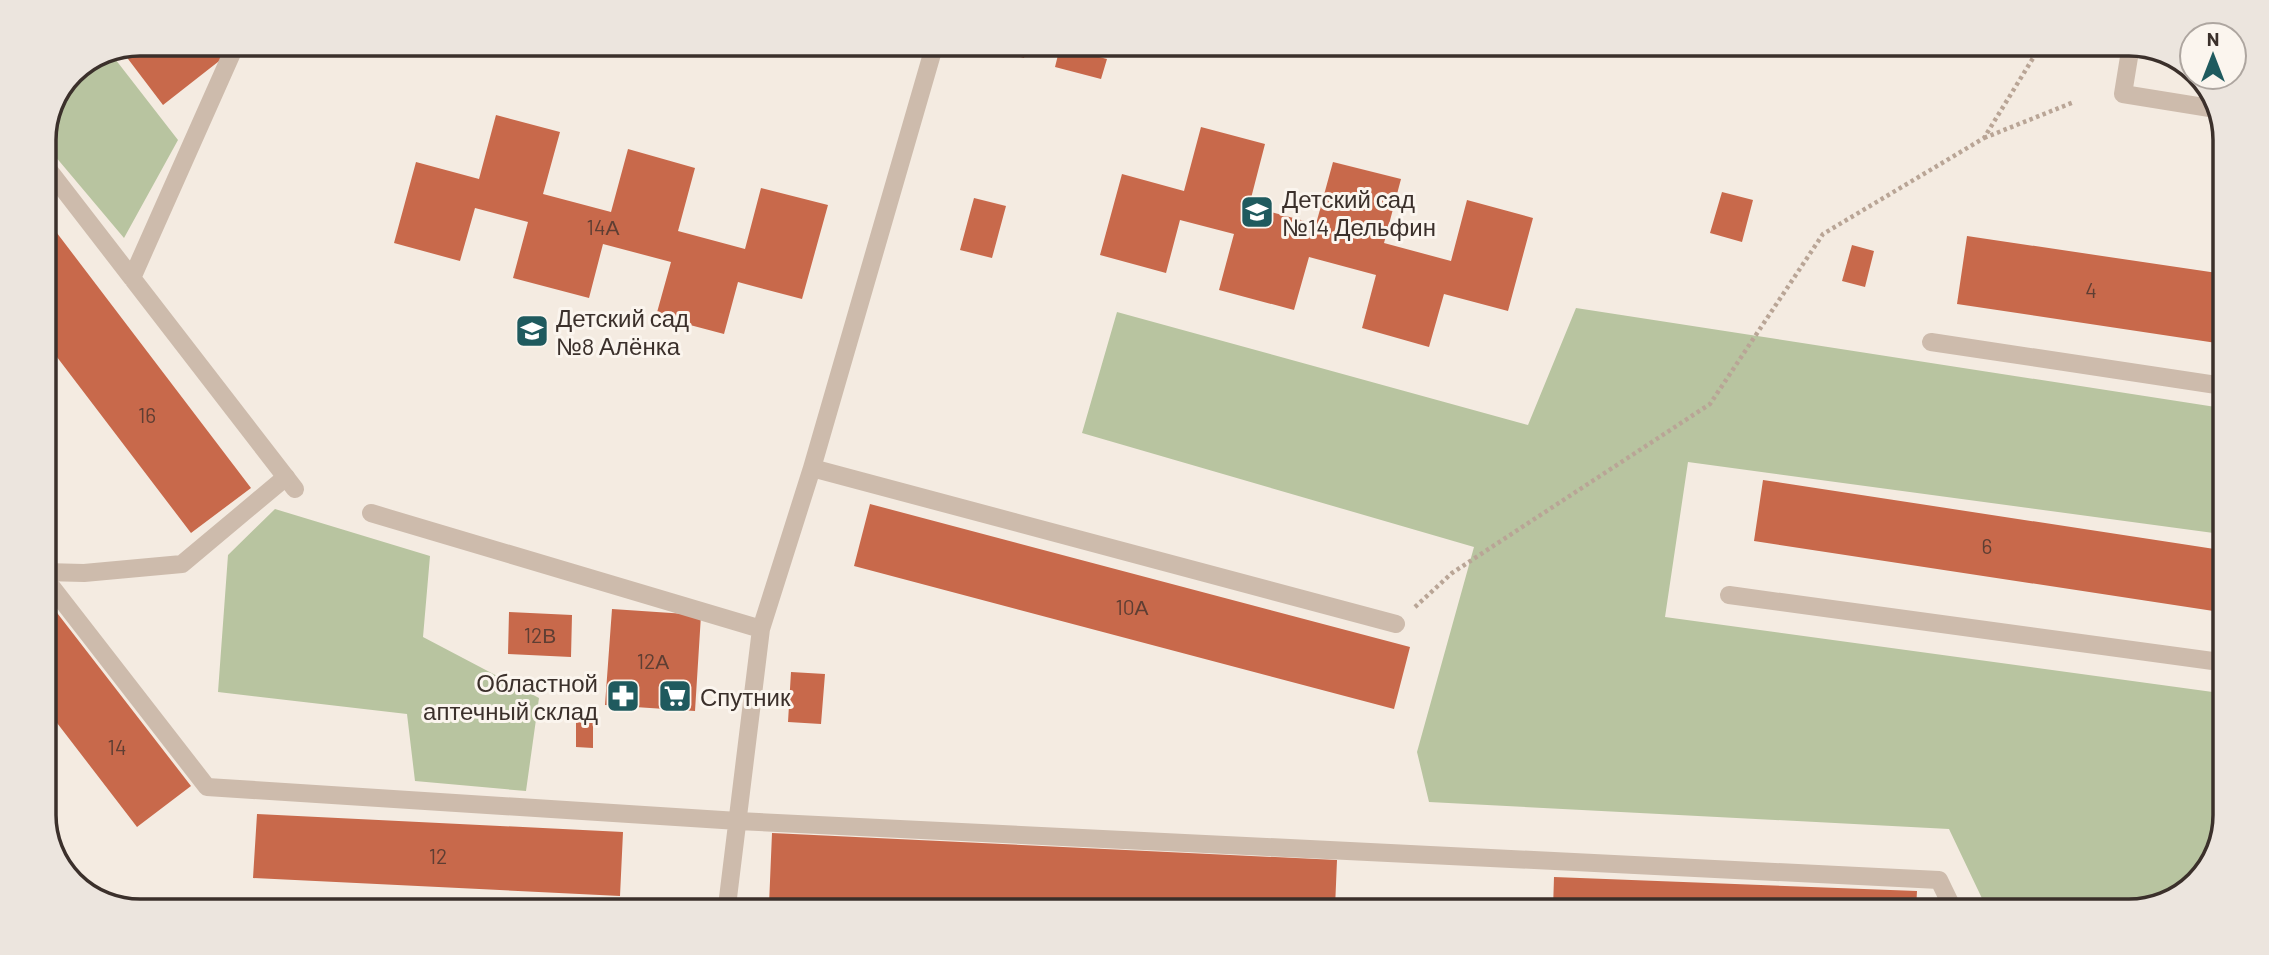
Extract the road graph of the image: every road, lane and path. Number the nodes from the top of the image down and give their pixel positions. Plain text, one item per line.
1 (231, 56) edge
2 (931, 56) edge
3 (2035, 56) edge
4 (2129, 56) edge
5 (2074, 102) dead end
6 (2206, 107) edge
7 (1984, 138) junction
8 (56, 180) edge
9 (132, 278) junction
10 (1931, 342) dead end
11 (2213, 385) edge
12 (812, 468) junction
13 (371, 513) dead end
14 (56, 574) edge
15 (56, 591) edge
16 (1728, 595) dead end
17 (1396, 624) joint
18 (761, 629) junction
19 (2213, 661) edge
20 (738, 821) junction
21 (728, 899) edge
22 (1948, 899) edge

1 - 9 street
2 - 12 street
3 - 7 path
4 - 6 street
5 - 7 path
7 - 17 path
8 - 9 street
9 - 14 street
10 - 11 street
12 - 17 street
12 - 18 street
13 - 18 street
15 - 20 street
16 - 19 street
18 - 20 street
20 - 21 street
20 - 22 street

